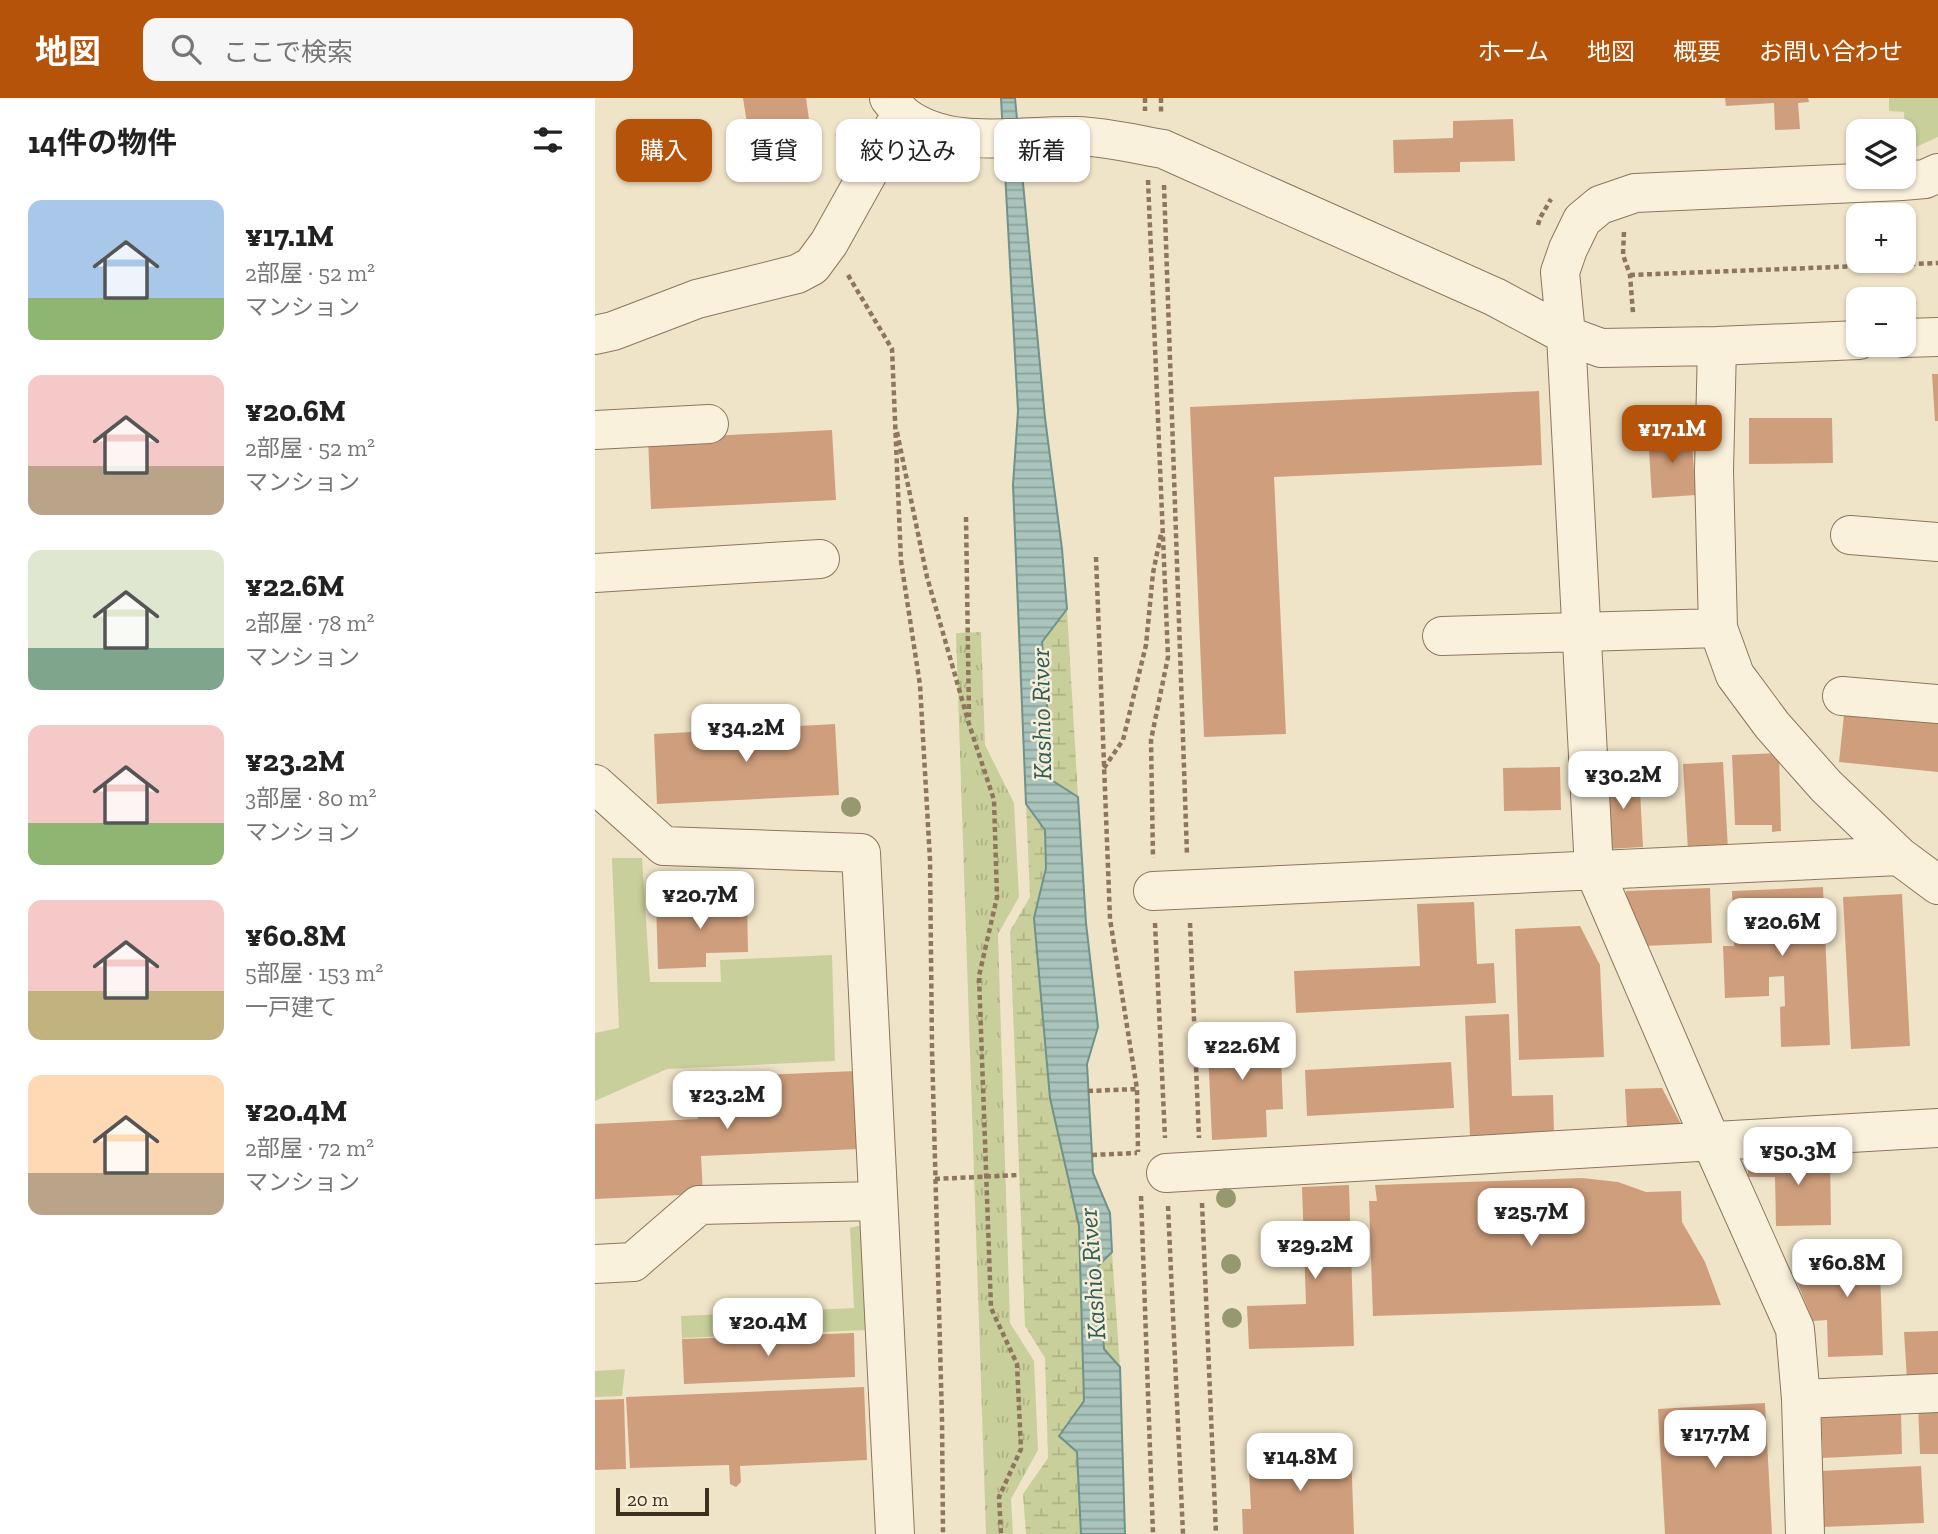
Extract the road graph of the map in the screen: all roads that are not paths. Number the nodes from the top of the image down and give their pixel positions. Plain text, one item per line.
1 (895, 106) edge
2 (1938, 173) edge
3 (595, 335) edge
4 (1566, 335) junction
5 (1938, 337) edge
6 (1916, 338) edge
7 (1846, 341) edge
8 (1717, 346) junction
9 (709, 424) dead end
10 (595, 430) edge
11 (1850, 535) dead end
12 (1938, 542) edge
13 (820, 559) dead end
14 (595, 573) edge
15 (1718, 628) junction
16 (1582, 633) junction
17 (1442, 636) dead end
18 (1842, 695) dead end
19 (1938, 704) edge
20 (595, 784) edge
21 (1899, 856) junction
22 (1594, 870) junction
23 (1938, 885) edge
24 (1171, 890) road end
25 (1938, 1128) edge
26 (1711, 1141) junction
27 (1169, 1179) road end
28 (877, 1201) junction
29 (595, 1264) edge
30 (1938, 1393) edge
31 (1801, 1399) junction
32 (895, 1534) edge
33 (1805, 1534) edge

1 - 3 street
1 - 4 street
2 - 4 street
4 - 8 street
4 - 16 street
5 - 6 street
7 - 8 street
8 - 15 street
9 - 10 street
11 - 12 street
13 - 14 street
15 - 16 street
15 - 21 street
16 - 17 street
16 - 22 street
18 - 19 street
20 - 28 street
21 - 22 street
21 - 23 street
22 - 24 street
22 - 26 street
25 - 26 street
26 - 27 street
26 - 31 street
28 - 29 street
28 - 32 street
30 - 31 street
31 - 33 street

